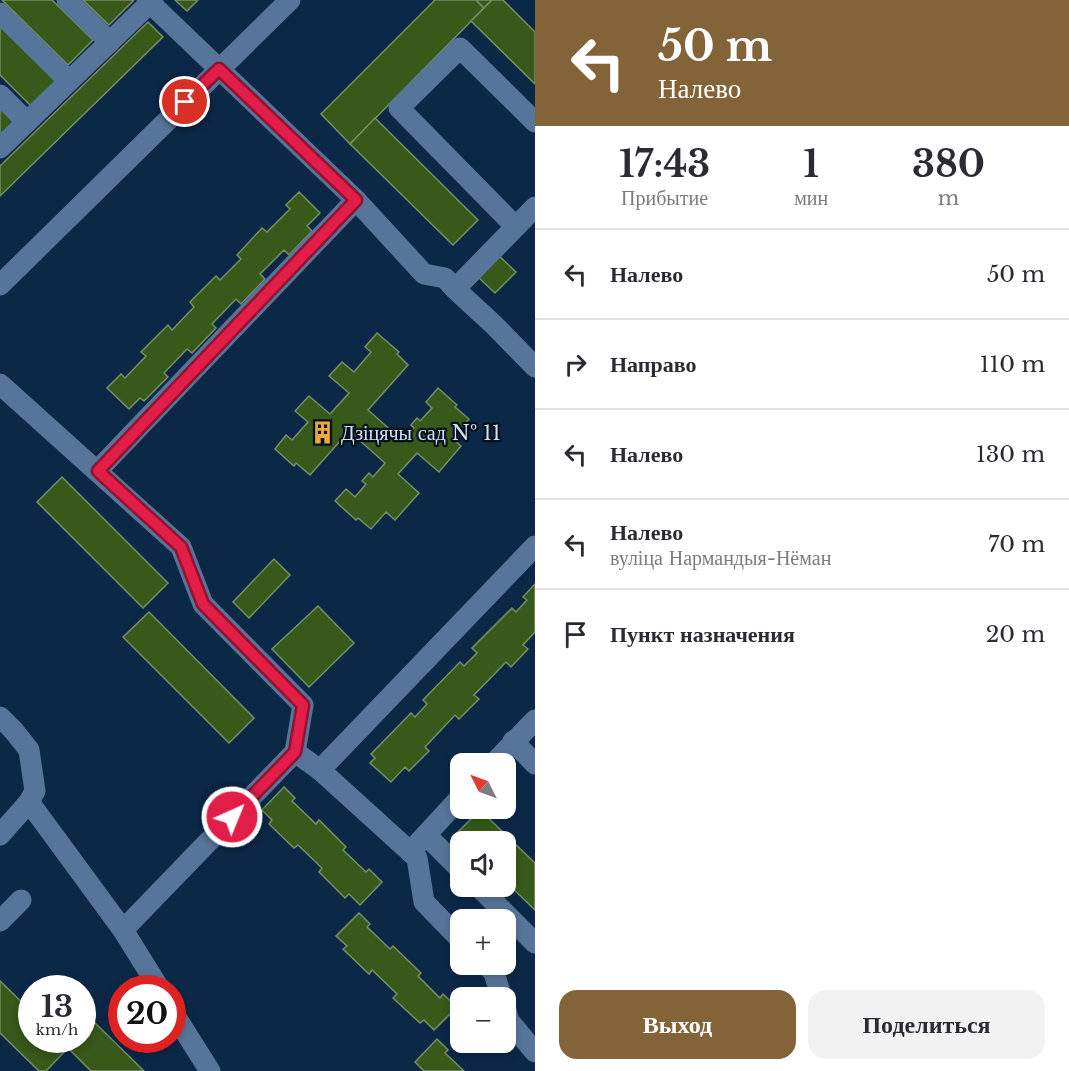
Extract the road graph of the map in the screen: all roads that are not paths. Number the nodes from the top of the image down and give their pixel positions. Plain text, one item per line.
1 (67, 0) edge
2 (290, 0) edge
3 (150, 1) edge
4 (0, 13) edge
5 (110, 42) junction
6 (219, 69) junction
7 (69, 81) junction
8 (0, 95) edge
9 (27, 122) junction
10 (535, 122) edge
11 (0, 148) edge
12 (356, 200) junction
13 (535, 207) edge
14 (515, 226) junction
15 (0, 285) edge
16 (455, 289) junction
17 (535, 367) edge
18 (0, 384) edge
19 (98, 471) junction
20 (535, 546) edge
21 (0, 717) edge
22 (535, 720) edge
23 (513, 741) junction
24 (295, 752) junction
25 (503, 753) edge
26 (535, 764) edge
27 (320, 770) junction
28 (29, 802) junction
29 (450, 809) edge
30 (0, 835) edge
31 (426, 835) junction
32 (410, 852) junction
33 (450, 859) edge
34 (489, 897) edge
35 (21, 900) dead end
36 (0, 921) edge
37 (450, 929) edge
38 (123, 930) junction
39 (535, 943) edge
40 (151, 975) edge
41 (516, 1029) edge
42 (186, 1033) edge
43 (535, 1052) edge
44 (210, 1071) edge

1 - 5 street
2 - 6 street
3 - 5 street
3 - 6 street
4 - 7 street
5 - 7 street
6 - 12 street
6 - 15 street
7 - 9 street
8 - 9 street
9 - 11 street
10 - 14 street
12 - 16 street
12 - 19 street
13 - 14 street
14 - 16 street
16 - 17 street
18 - 19 street
19 - 24 street
20 - 27 street
21 - 28 street
22 - 23 street
23 - 25 street
23 - 26 street
24 - 27 street
24 - 38 street
27 - 32 street
28 - 30 street
28 - 38 street
29 - 31 street
31 - 32 street
31 - 33 street
32 - 37 street
34 - 39 street
35 - 36 street
38 - 40 street
41 - 43 street
42 - 44 street

